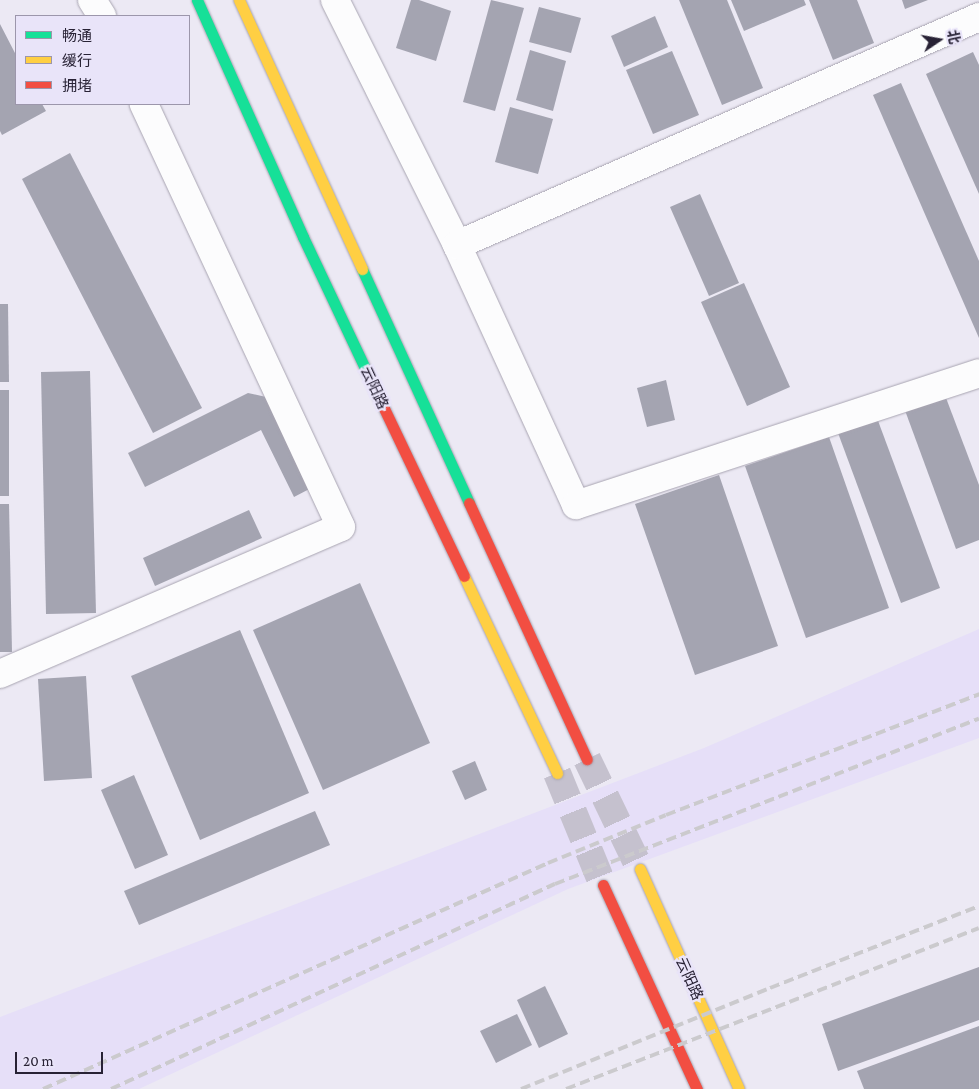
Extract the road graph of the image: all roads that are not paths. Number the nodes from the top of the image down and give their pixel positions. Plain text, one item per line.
1 (92, 0) edge
2 (197, 0) edge
3 (239, 0) edge
4 (335, 0) edge
5 (101, 15) edge
6 (979, 17) edge
7 (144, 105) edge
8 (457, 245) junction
9 (979, 373) edge
10 (0, 674) edge
11 (587, 759) tunnel mouth
12 (557, 774) tunnel mouth
13 (640, 869) tunnel mouth
14 (604, 886) tunnel mouth
15 (697, 1089) edge
16 (739, 1089) edge

1 - 5 street
2 - 12 street, 云阳路
3 - 11 street
4 - 8 street
6 - 8 street
7 - 10 street
8 - 9 street
13 - 16 street, 云阳路
14 - 15 street

